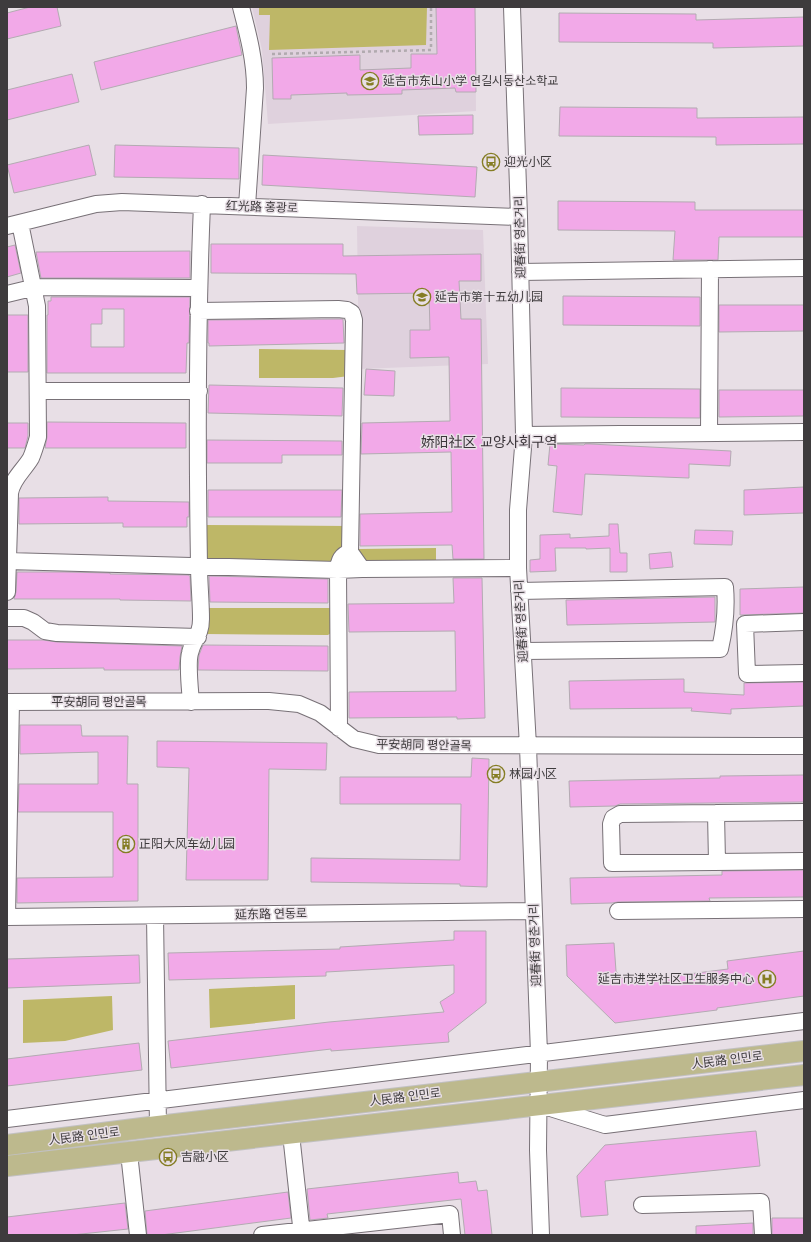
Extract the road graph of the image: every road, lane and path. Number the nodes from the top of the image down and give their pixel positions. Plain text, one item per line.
1 (241, 7) edge
2 (431, 7) edge
3 (512, 7) edge
4 (272, 54) dead end
5 (202, 204) junction
6 (247, 206) junction
7 (519, 217) junction
8 (14, 225) edge
9 (804, 268) edge
10 (710, 269) junction
11 (520, 272) junction
12 (33, 288) junction
13 (199, 288) junction
14 (7, 294) edge
15 (198, 311) junction
16 (38, 391) junction
17 (199, 391) junction
18 (804, 432) edge
19 (709, 433) junction
20 (524, 435) junction
21 (350, 552) junction
22 (7, 561) edge
23 (199, 566) junction
24 (518, 568) junction
25 (362, 569) junction
26 (338, 570) junction
27 (519, 591) junction
28 (7, 592) edge
29 (7, 618) edge
30 (804, 622) edge
31 (198, 637) junction
32 (523, 651) junction
33 (804, 673) edge
34 (9, 702) edge
35 (191, 702) junction
36 (339, 728) junction
37 (528, 746) junction
38 (804, 746) edge
39 (804, 812) edge
40 (716, 813) junction
41 (804, 861) edge
42 (717, 862) junction
43 (804, 909) edge
44 (618, 910) dead end
45 (534, 911) junction
46 (155, 916) junction
47 (7, 917) edge
48 (804, 1021) edge
49 (804, 1051) edge
50 (539, 1054) junction
51 (804, 1075) edge
52 (539, 1082) junction
53 (158, 1100) junction
54 (804, 1100) edge
55 (539, 1105) junction
56 (7, 1119) edge
57 (158, 1126) junction
58 (291, 1134) junction
59 (7, 1145) edge
60 (129, 1153) junction
61 (7, 1166) edge
62 (642, 1205) dead end
63 (302, 1233) edge
64 (138, 1235) edge
65 (262, 1235) edge
66 (452, 1235) edge
67 (541, 1235) edge
68 (763, 1235) edge

1 - 6 street
2 - 4 path
3 - 7 street, 迎春街 영춘거리
5 - 6 street, 红光路 홍광로
5 - 8 street, 红光路 홍광로
5 - 13 street
6 - 7 street, 红光路 홍광로
7 - 11 street, 迎春街 영춘거리
8 - 12 street
9 - 10 street
10 - 11 street
10 - 19 street
11 - 20 street, 迎春街 영춘거리
12 - 13 street
12 - 14 street
12 - 16 street
13 - 15 street
15 - 17 street
15 - 21 street
16 - 17 street
16 - 22 street
17 - 23 street
18 - 19 street
19 - 20 street
20 - 24 street, 迎春街 영춘거리
21 - 25 street
21 - 26 street
22 - 23 street
22 - 28 street
23 - 26 street
23 - 31 street
24 - 25 street
24 - 27 street, 迎春街 영춘거리
25 - 26 street
26 - 36 street
27 - 32 street, 迎春街 영춘거리
27 - 32 street
29 - 31 street
30 - 33 street
31 - 35 street
32 - 37 street, 迎春街 영춘거리
34 - 35 street, 平安胡同 평안골목
34 - 47 street
35 - 36 street, 平安胡同 평안골목
36 - 37 street, 平安胡同 평안골목
37 - 38 street, 平安胡同 평안골목
37 - 45 street, 迎春街 영춘거리
39 - 40 street
40 - 42 street
40 - 42 street
41 - 42 street
43 - 44 street
45 - 46 street, 延东路 연동로
45 - 50 street, 迎春街 영춘거리
46 - 47 street, 延东路 연동로
46 - 53 street
48 - 50 street
49 - 52 main road, 人民路 인민로
50 - 52 street, 迎春街 영춘거리
50 - 53 street
51 - 55 main road, 人民路 인민로
52 - 55 street, 迎春街 영춘거리
52 - 57 main road, 人民路 인민로
53 - 56 street
53 - 57 street
54 - 55 street
55 - 58 main road, 人民路 인민로
55 - 67 street, 迎春街 영춘거리
57 - 59 main road, 人民路 인민로
58 - 60 main road, 人民路 인민로
58 - 63 street
60 - 61 main road, 人民路 인민로
60 - 64 street
62 - 68 street
63 - 65 street
63 - 66 street

